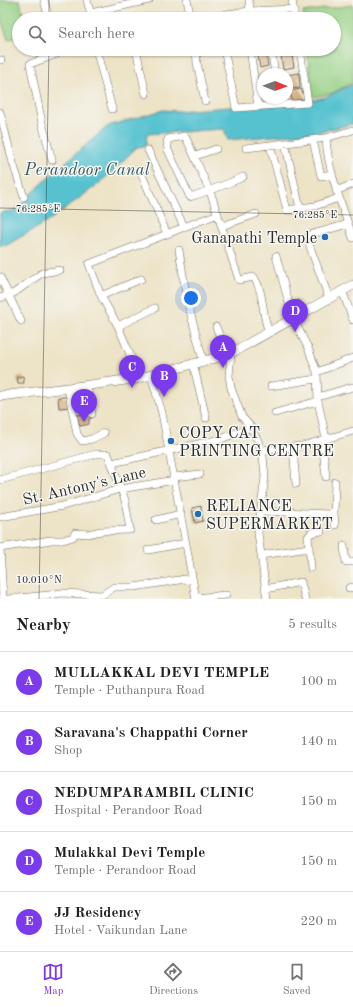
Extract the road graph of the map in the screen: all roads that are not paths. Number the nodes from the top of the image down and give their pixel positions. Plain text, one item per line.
1 (44, 0) edge
2 (87, 0) edge
3 (149, 0) edge
4 (188, 0) edge
5 (249, 0) edge
6 (292, 0) edge
7 (293, 9) junction
8 (250, 11) junction
9 (47, 12) edge
10 (90, 12) edge
11 (106, 12) edge
12 (190, 12) edge
13 (242, 12) edge
14 (294, 12) edge
15 (52, 56) edge
16 (98, 56) edge
17 (138, 56) edge
18 (196, 56) edge
19 (225, 56) edge
20 (251, 56) edge
21 (272, 56) edge
22 (301, 56) edge
23 (274, 68) edge
24 (146, 94) dead end
25 (205, 101) dead end
26 (293, 102) edge
27 (271, 104) edge
28 (258, 107) junction
29 (112, 109) dead end
30 (0, 112) edge
31 (353, 130) edge
32 (326, 138) junction
33 (313, 140) junction
34 (285, 143) junction
35 (270, 145) junction
36 (246, 148) dead end
37 (216, 149) dead end
38 (148, 150) dead end
39 (195, 156) junction
40 (52, 160) dead end
41 (140, 170) dead end
42 (332, 174) junction
43 (243, 177) dead end
44 (353, 184) edge
45 (209, 190) junction
46 (336, 191) junction
47 (24, 197) dead end
48 (339, 198) junction
49 (300, 208) junction
50 (218, 214) junction
51 (256, 214) dead end
52 (348, 224) junction
53 (222, 226) junction
54 (184, 227) junction
55 (167, 234) junction
56 (353, 238) edge
57 (179, 250) dead end
58 (276, 256) dead end
59 (60, 270) dead end
60 (0, 278) edge
61 (142, 278) dead end
62 (353, 285) edge
63 (342, 290) junction
64 (8, 295) junction
65 (101, 296) junction
66 (0, 298) edge
67 (329, 298) junction
68 (155, 308) dead end
69 (293, 318) junction
70 (353, 320) edge
71 (21, 321) dead end
72 (118, 326) junction
73 (216, 327) dead end
74 (269, 332) junction
75 (229, 354) junction
76 (353, 358) edge
77 (203, 360) junction
78 (193, 363) junction
79 (151, 375) junction
80 (316, 375) junction
81 (140, 378) junction
82 (87, 386) junction
83 (272, 386) dead end
84 (353, 387) edge
85 (68, 388) junction
86 (0, 396) edge
87 (318, 399) junction
88 (275, 413) dead end
89 (92, 414) dead end
90 (206, 418) dead end
91 (250, 427) junction
92 (104, 433) dead end
93 (352, 433) edge
94 (326, 439) junction
95 (293, 447) junction
96 (169, 450) junction
97 (262, 450) junction
98 (112, 463) junction
99 (200, 474) dead end
100 (326, 477) dead end
101 (174, 478) junction
102 (0, 480) edge
103 (335, 482) dead end
104 (296, 484) dead end
105 (120, 489) junction
106 (261, 511) junction
107 (334, 513) junction
108 (181, 514) junction
109 (0, 517) edge
110 (156, 520) dead end
111 (335, 525) dead end
112 (322, 531) dead end
113 (186, 543) junction
114 (344, 546) dead end
115 (0, 548) edge
116 (309, 548) junction
117 (148, 550) dead end
118 (261, 555) junction
119 (353, 562) edge
120 (311, 568) dead end
121 (192, 578) junction
122 (265, 589) junction
123 (226, 595) dead end
124 (78, 596) edge
125 (195, 598) edge
126 (3, 599) edge
127 (8, 599) edge
128 (267, 599) edge
129 (305, 599) edge

1 - 9 street
2 - 10 street
3 - 11 street
4 - 12 street
5 - 8 street
6 - 7 street
7 - 8 street
7 - 14 street
8 - 13 street
15 - 40 street
16 - 29 street
17 - 24 street
18 - 25 street
19 - 28 street
20 - 28 street
21 - 23 street
22 - 26 street
27 - 28 street
30 - 47 street
31 - 32 street
32 - 33 street
32 - 42 street
33 - 34 street
33 - 42 street
34 - 35 street
34 - 49 street
35 - 36 street
35 - 49 street
37 - 39 street
38 - 54 street
39 - 45 street
39 - 45 street
41 - 55 street
42 - 46 street
43 - 45 street
44 - 46 street
45 - 50 street
46 - 48 street
48 - 49 street
48 - 52 street
50 - 53 street
50 - 54 street
51 - 53 street
52 - 56 street
52 - 67 street
53 - 74 street
54 - 55 street
55 - 65 street
57 - 77 street
58 - 69 street
59 - 64 street
60 - 64 street
61 - 65 street
62 - 63 main road
63 - 67 main road
63 - 70 street
64 - 66 street
64 - 71 street
65 - 72 street
67 - 69 main road
68 - 72 street
69 - 74 main road
69 - 80 street
72 - 81 street
73 - 75 street
74 - 75 main road
75 - 77 main road
75 - 91 street
76 - 80 street
77 - 78 main road
78 - 79 main road
78 - 90 street
79 - 81 main road
79 - 96 street
80 - 83 street
80 - 87 street
81 - 82 main road
82 - 85 main road
82 - 89 street
84 - 87 street
85 - 86 main road
85 - 92 street
87 - 88 street
87 - 94 street
91 - 96 street
91 - 97 street
93 - 94 street
94 - 95 street
94 - 100 street
95 - 97 street
95 - 104 street
96 - 98 street
96 - 101 street
97 - 106 street
98 - 102 street
98 - 105 street
99 - 101 street, St. Antony's Lane
101 - 105 street, St. Antony's Lane
101 - 108 street
103 - 107 street
105 - 109 street, St. Antony's Lane
105 - 115 street
106 - 107 street
106 - 118 street
107 - 111 street
108 - 110 street
108 - 113 street
112 - 116 street
113 - 117 street
113 - 121 street
114 - 119 street
115 - 126 street
116 - 118 street
116 - 120 street
118 - 122 street
121 - 124 street
121 - 125 street
122 - 128 street
122 - 129 street
123 - 125 street
124 - 127 street

